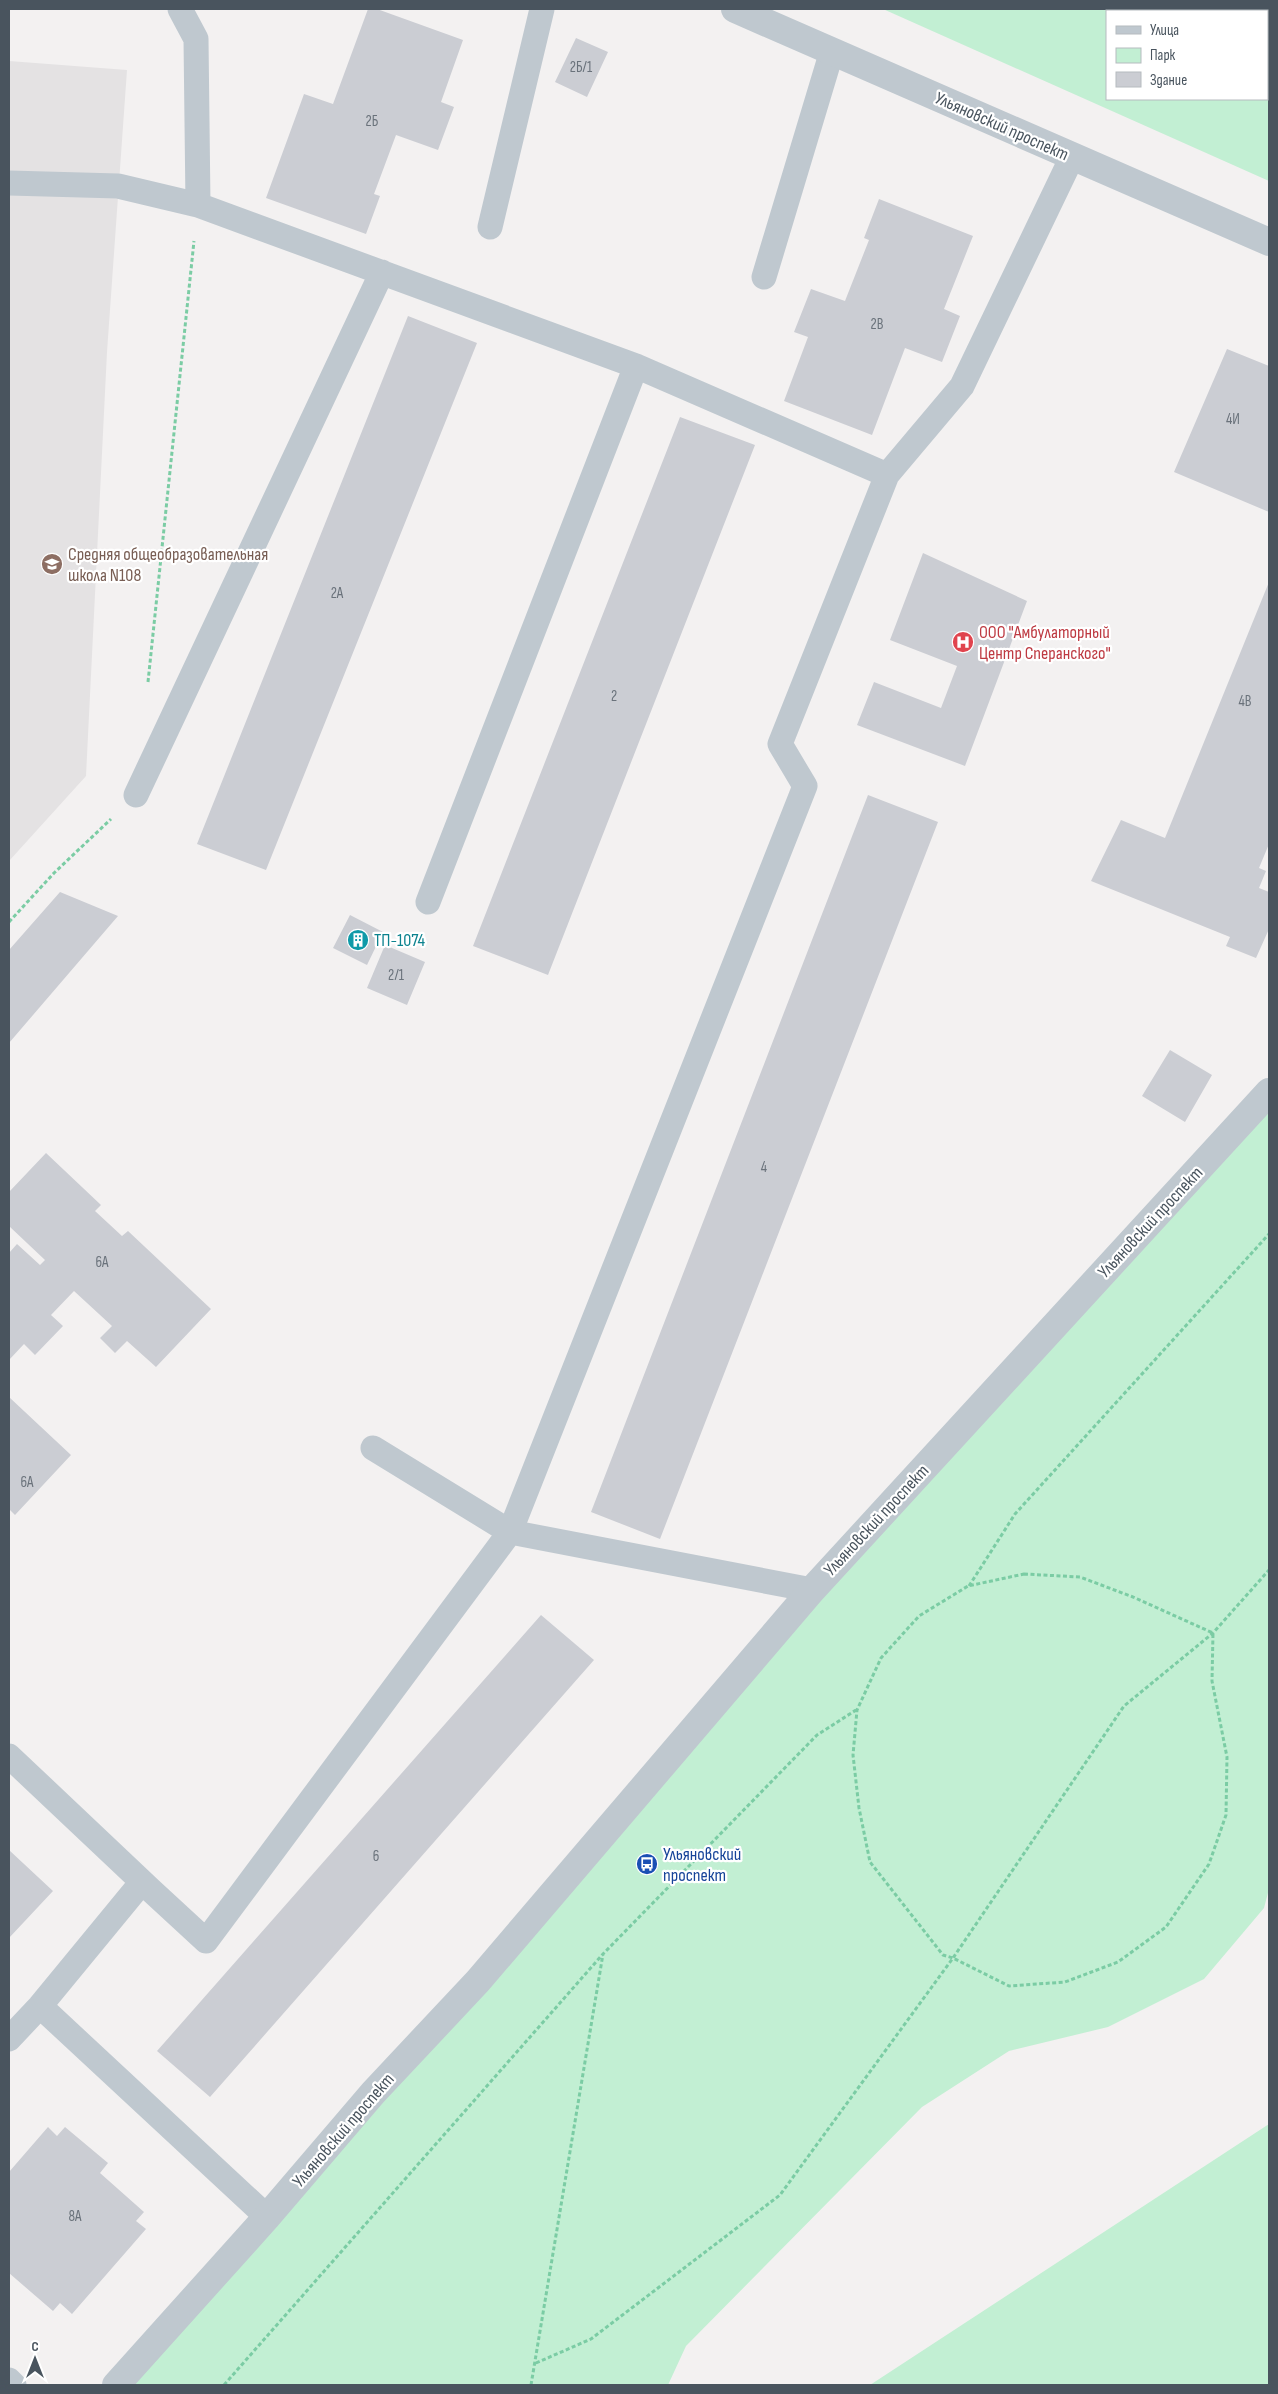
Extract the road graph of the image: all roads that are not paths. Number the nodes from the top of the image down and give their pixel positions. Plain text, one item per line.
1 (180, 9) edge
2 (542, 9) edge
3 (735, 9) edge
4 (832, 51) junction
5 (1072, 157) junction
6 (9, 183) edge
7 (198, 205) junction
8 (490, 227) dead end
9 (1269, 242) edge
10 (382, 272) junction
11 (764, 277) dead end
12 (636, 366) junction
13 (887, 475) junction
14 (136, 795) road end
15 (428, 902) dead end
16 (1269, 1092) edge
17 (373, 1448) dead end
18 (510, 1532) junction
19 (812, 1590) junction
20 (9, 1756) edge
21 (142, 1882) junction
22 (40, 2006) junction
23 (9, 2039) edge
24 (267, 2217) junction
25 (9, 2380) edge
26 (14, 2385) edge
27 (116, 2385) edge

1 - 7 lane
2 - 8 lane
3 - 4 street, Ульяновский проспект
4 - 5 street, Ульяновский проспект
4 - 11 lane
5 - 9 street, Ульяновский проспект
5 - 13 lane
6 - 7 lane
7 - 10 lane
10 - 12 lane
10 - 14 lane
12 - 13 lane
12 - 15 lane
13 - 18 lane
16 - 19 street, Ульяновский проспект
17 - 18 lane
18 - 19 lane
18 - 21 lane
19 - 24 street, Ульяновский проспект
20 - 21 lane
21 - 22 lane
22 - 23 lane
22 - 24 lane
24 - 27 street, Ульяновский проспект
25 - 26 lane

